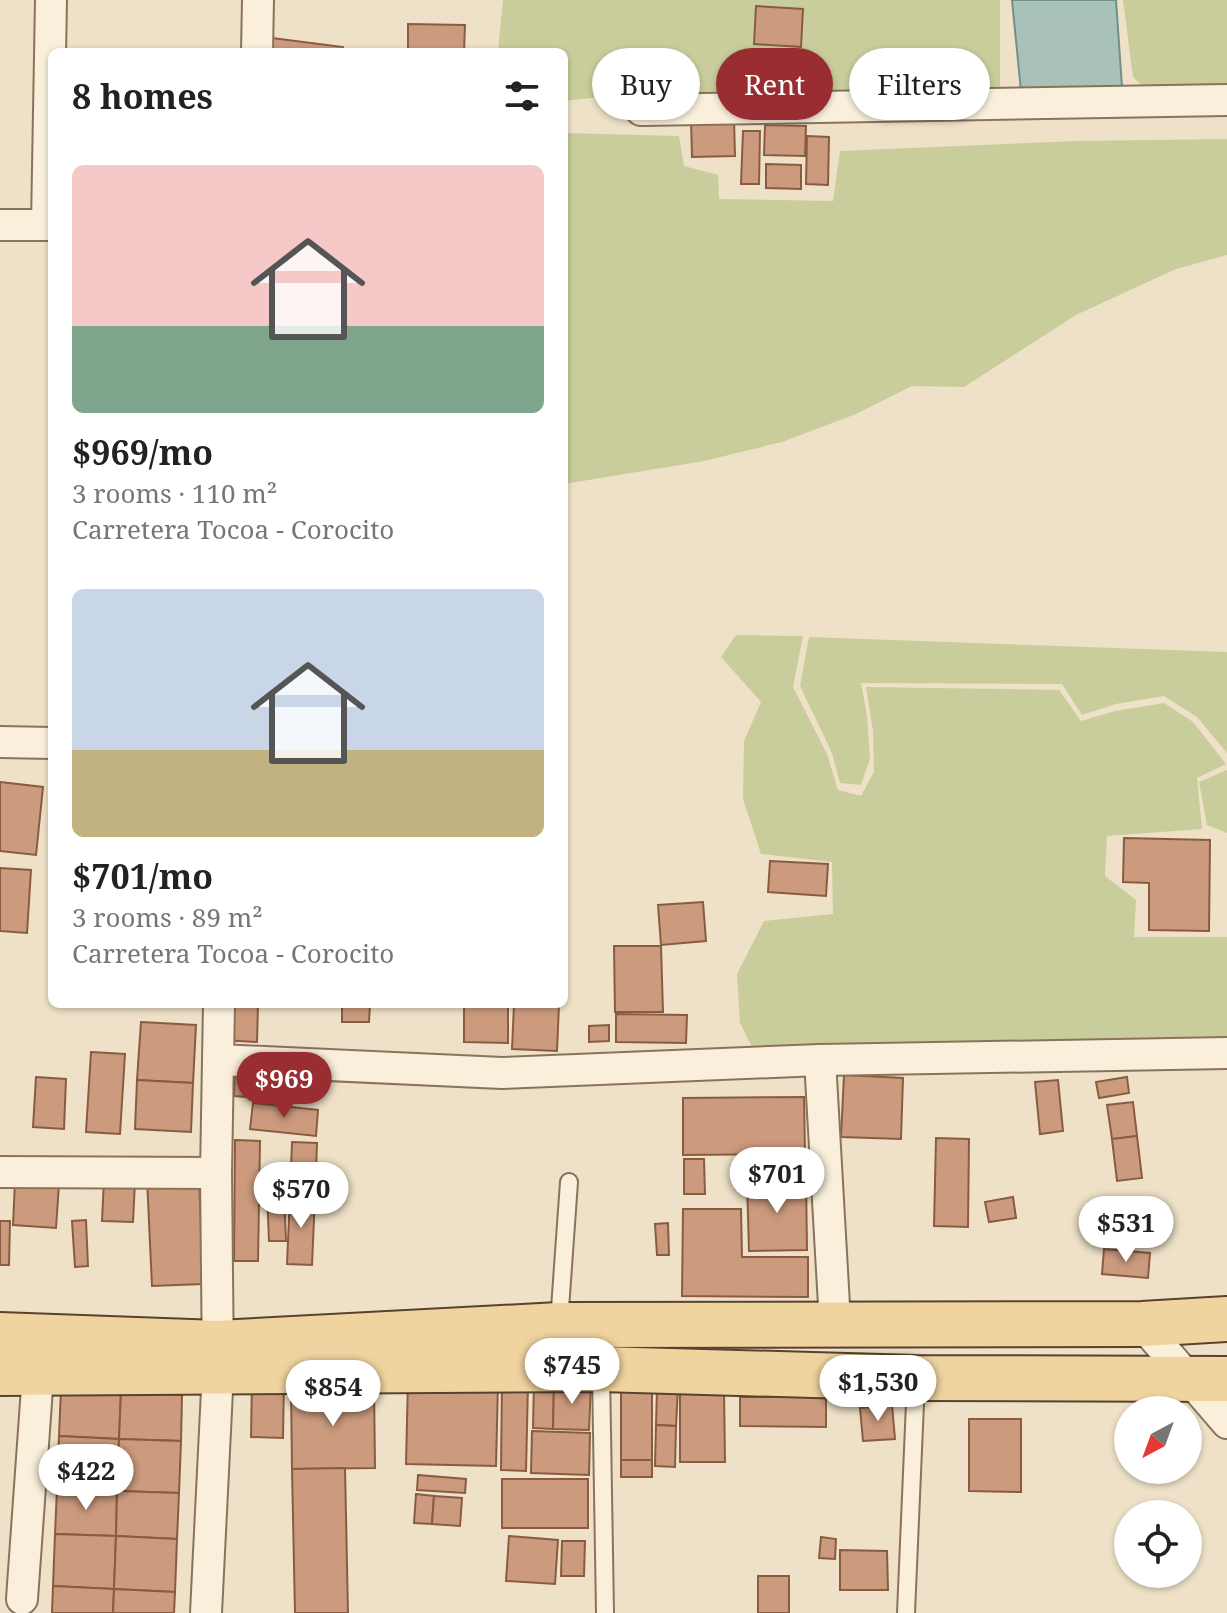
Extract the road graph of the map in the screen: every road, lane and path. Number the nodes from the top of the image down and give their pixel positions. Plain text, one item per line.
1 (51, 0) edge
2 (258, 0) edge
3 (51, 48) edge
4 (257, 48) edge
5 (1227, 100) edge
6 (700, 109) edge
7 (0, 225) edge
8 (48, 225) edge
9 (0, 742) edge
10 (48, 743) edge
11 (219, 1008) edge
12 (1227, 1053) edge
13 (219, 1060) junction
14 (820, 1060) junction
15 (0, 1172) edge
16 (216, 1173) junction
17 (569, 1182) dead end
18 (1227, 1319) edge
19 (835, 1323) junction
20 (1142, 1324) junction
21 (559, 1325) junction
22 (0, 1335) edge
23 (218, 1356) junction
24 (601, 1369) junction
25 (19, 1374) edge
26 (916, 1378) junction
27 (1209, 1380) edge
28 (1227, 1423) edge
29 (22, 1599) dead end
30 (206, 1613) edge
31 (605, 1613) edge
32 (906, 1613) edge

1 - 3 street
2 - 4 street
5 - 6 street
7 - 8 street
9 - 10 street
11 - 13 street
12 - 14 street
13 - 14 street
13 - 16 street
14 - 19 street
15 - 16 street
16 - 23 street
17 - 21 lane
18 - 20 main road
19 - 20 main road
19 - 21 main road
20 - 27 street
21 - 23 main road
22 - 23 main road
23 - 24 main road
23 - 25 main road
23 - 30 street
24 - 26 main road
24 - 31 lane
25 - 29 street
26 - 27 main road
26 - 32 lane
27 - 28 street

